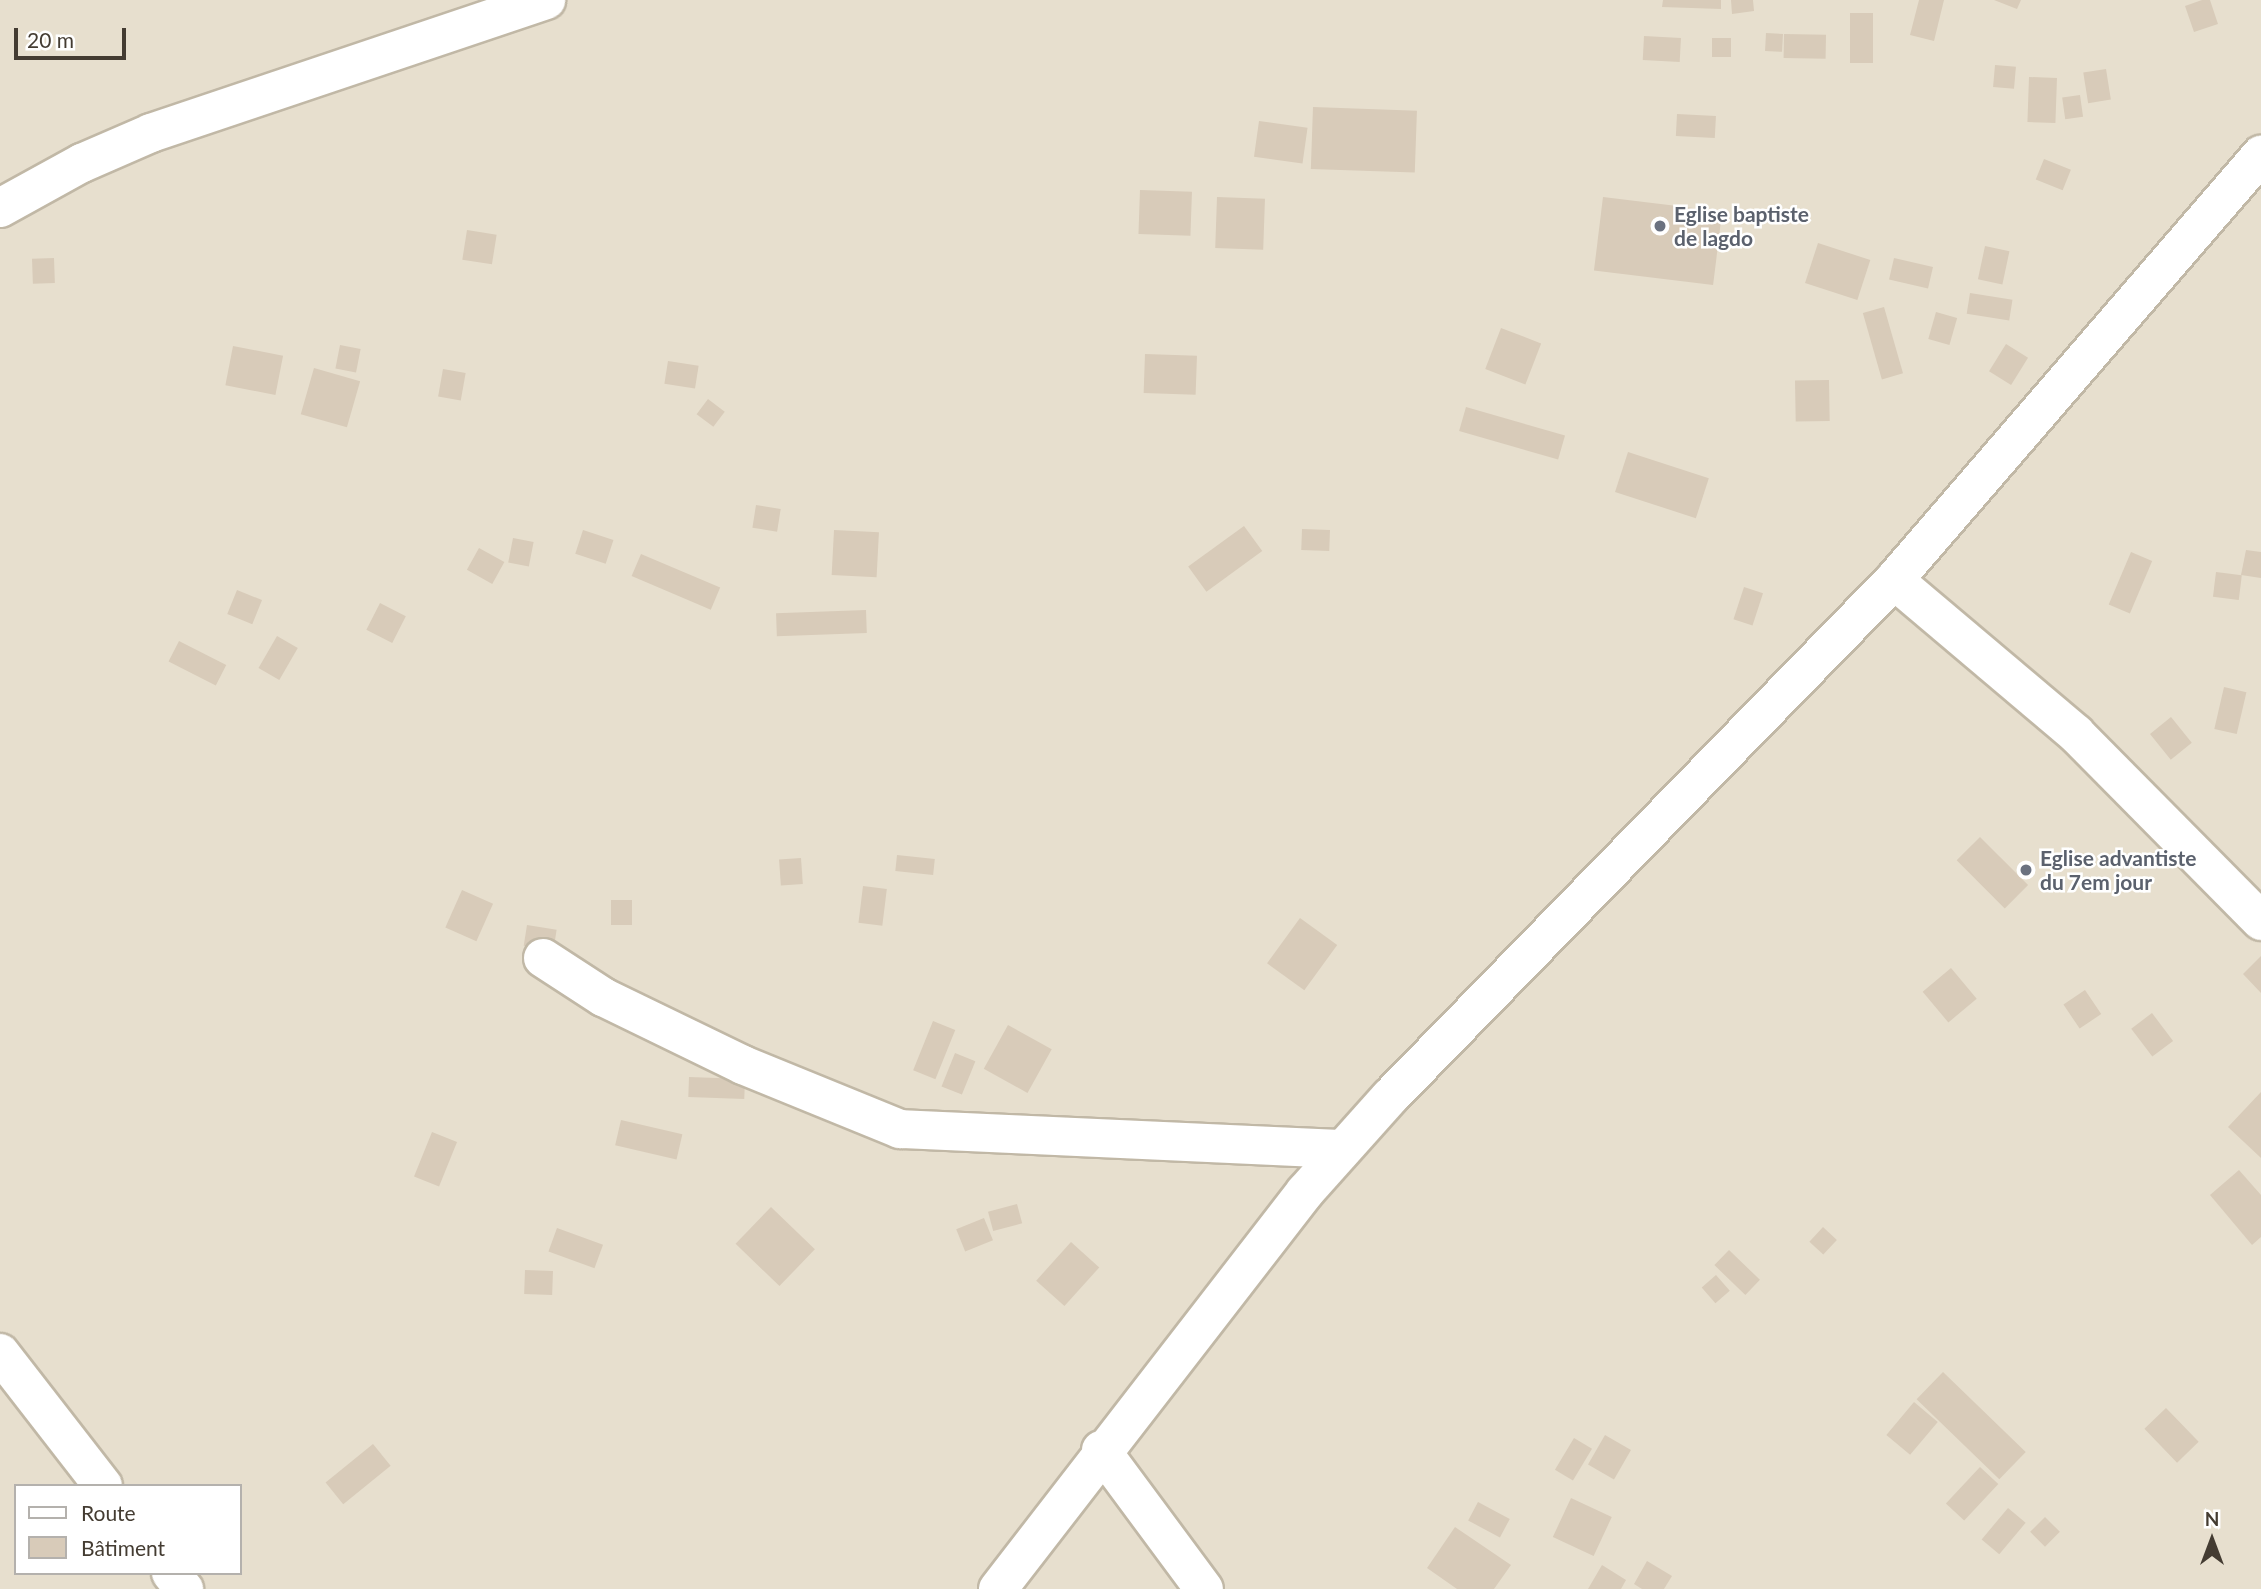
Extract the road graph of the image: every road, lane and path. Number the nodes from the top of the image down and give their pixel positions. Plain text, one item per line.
1 (546, 0) edge
2 (2261, 155) edge
3 (0, 208) edge
4 (1894, 580) junction
5 (2261, 921) edge
6 (543, 958) dead end
7 (1343, 1149) junction
8 (0, 1353) edge
9 (1101, 1450) junction
10 (101, 1484) edge
11 (173, 1575) edge
12 (184, 1589) edge
13 (998, 1589) edge
14 (1204, 1589) edge

1 - 3 street
2 - 4 street
4 - 5 street
4 - 7 street
6 - 7 street
7 - 9 street
8 - 10 street
9 - 13 street
9 - 14 street
11 - 12 street

